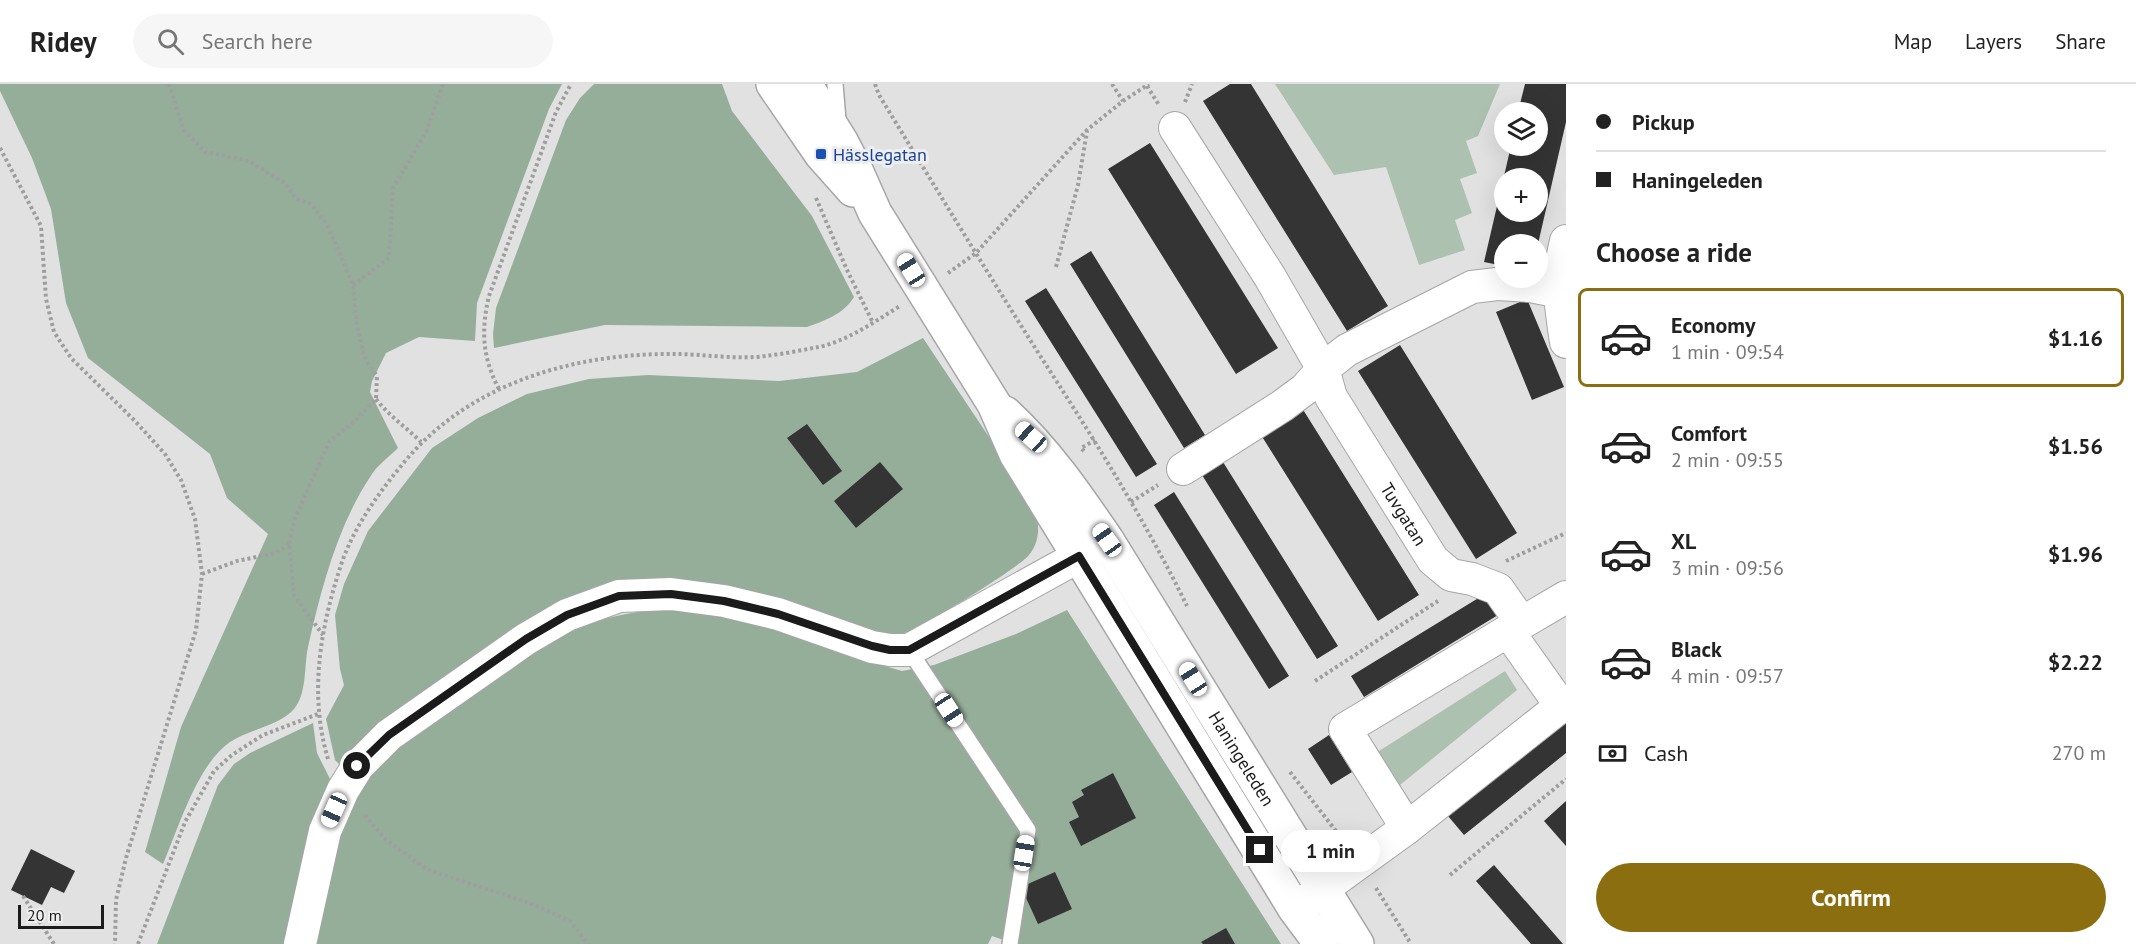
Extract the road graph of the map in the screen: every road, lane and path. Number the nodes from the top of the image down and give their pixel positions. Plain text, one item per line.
1 (169, 84) edge
2 (443, 84) edge
3 (570, 84) edge
4 (774, 84) edge
5 (805, 84) edge
6 (835, 84) edge
7 (875, 84) edge
8 (1112, 84) edge
9 (1149, 84) edge
10 (1123, 101) junction
11 (1175, 128) dead end
12 (1087, 130) junction
13 (841, 141) junction
14 (0, 148) edge
15 (813, 189) dead end
16 (875, 213) junction
17 (1566, 241) edge
18 (976, 254) junction
19 (1056, 267) dead end
20 (941, 278) dead end
21 (353, 285) junction
22 (1562, 293) edge
23 (903, 304) dead end
24 (873, 323) junction
25 (1566, 342) edge
26 (1323, 369) junction
27 (499, 389) junction
28 (376, 399) junction
29 (994, 404) junction
30 (1095, 440) junction
31 (421, 442) junction
32 (1085, 453) dead end
33 (1183, 469) dead end
34 (1107, 540) junction
35 (289, 544) junction
36 (1079, 556) junction
37 (202, 574) junction
38 (1566, 597) edge
39 (1189, 610) dead end
40 (1515, 627) junction
41 (322, 635) junction
42 (909, 650) junction
43 (1564, 706) edge
44 (318, 714) junction
45 (1288, 770) dead end
46 (1566, 779) edge
47 (343, 790) junction
48 (1407, 828) junction
49 (1361, 863) junction
50 (1450, 875) dead end
51 (1324, 889) junction
52 (23, 896) dead end
53 (1295, 909) junction
54 (54, 944) edge
55 (114, 944) edge
56 (138, 944) edge
57 (300, 944) edge
58 (588, 944) edge
59 (1010, 944) edge
60 (1321, 944) edge
61 (1358, 944) edge
62 (1412, 944) edge

1 - 21 path
2 - 21 path
3 - 27 path
4 - 16 main road, Haningeleden
5 - 13 main road, Haningeleden
6 - 13 lane
7 - 18 path
8 - 10 path
9 - 10 path
10 - 12 path
11 - 26 street, Tuvgatan
12 - 18 path
12 - 19 path
13 - 16 main road, Haningeleden
14 - 37 path
15 - 24 path
16 - 29 main road, Haningeleden
17 - 22 street
18 - 20 path
18 - 30 path
21 - 28 path
22 - 25 street
22 - 26 street
23 - 24 path
24 - 27 path
26 - 33 street
26 - 40 street, Tuvgatan
27 - 31 path
28 - 31 path
28 - 35 path
29 - 34 main road, Haningeleden
29 - 36 main road, Haningeleden
30 - 32 path
30 - 39 path
31 - 41 path
34 - 36 street
34 - 51 main road, Haningeleden
35 - 37 path
35 - 41 path
36 - 42 street
36 - 53 main road, Haningeleden
37 - 55 path
38 - 40 street
40 - 43 street, Tuvgatan
40 - 48 street
41 - 44 path
42 - 47 street
42 - 59 lane
43 - 48 street, Tuvgatan
44 - 47 path
44 - 56 path
45 - 49 path
46 - 50 path
47 - 57 street
47 - 58 path
48 - 49 street, Tuvgatan
49 - 51 street, Tuvgatan
49 - 62 path
51 - 53 street, Tuvgatan
51 - 61 main road, Haningeleden
52 - 54 path
53 - 60 main road, Haningeleden

